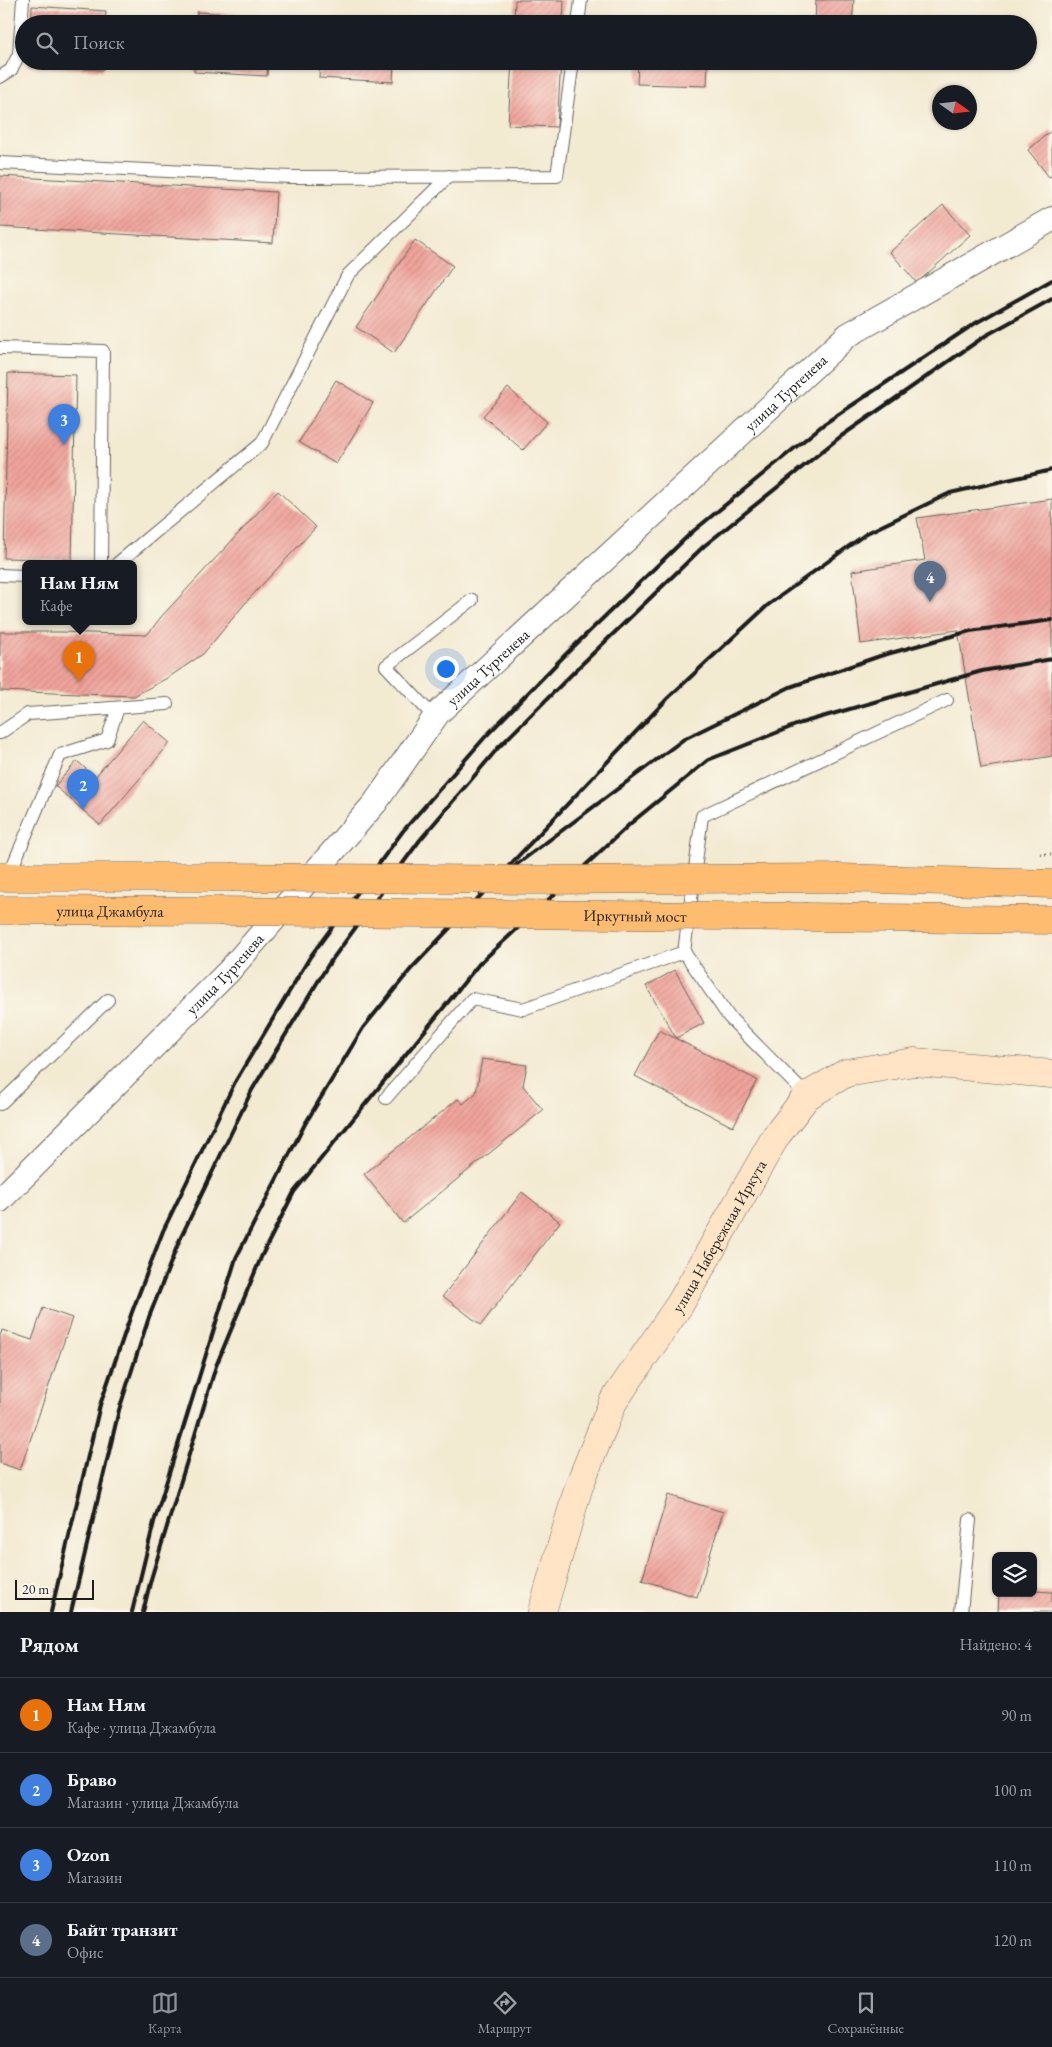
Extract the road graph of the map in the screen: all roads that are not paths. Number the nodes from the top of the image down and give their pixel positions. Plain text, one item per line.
1 (23, 0) edge
2 (581, 0) edge
3 (22, 15) edge
4 (579, 15) edge
5 (15, 62) edge
6 (572, 70) edge
7 (0, 77) edge
8 (0, 163) edge
9 (449, 176) junction
10 (1052, 220) edge
11 (0, 348) edge
12 (102, 560) edge
13 (122, 560) edge
14 (0, 575) edge
15 (22, 576) edge
16 (472, 600) dead end
17 (947, 700) dead end
18 (167, 704) dead end
19 (118, 708) junction
20 (435, 718) junction
21 (0, 733) edge
22 (4, 877) edge
23 (1052, 884) edge
24 (0, 910) edge
25 (219, 910) joint
26 (1052, 920) edge
27 (684, 952) junction
28 (108, 1000) dead end
29 (1052, 1074) edge
30 (807, 1096) junction
31 (386, 1098) dead end
32 (0, 1104) edge
33 (0, 1200) edge
34 (970, 1520) dead end
35 (542, 1612) edge
36 (962, 1612) edge

1 - 3 lane
2 - 4 lane
5 - 7 lane
6 - 9 lane
8 - 9 lane
9 - 13 lane
10 - 20 street, улица Тургенева
11 - 12 lane
14 - 15 lane
16 - 20 lane
17 - 27 lane
18 - 19 lane
19 - 21 lane
19 - 22 lane
20 - 33 street, улица Тургенева
22 - 23 main road, bridge
24 - 25 main road, улица Джамбула
25 - 26 main road, Иркутный мост, bridge
27 - 30 lane
27 - 31 lane
28 - 32 lane
29 - 30 main road, улица Набережная Иркута
30 - 35 main road, улица Набережная Иркута
34 - 36 lane

